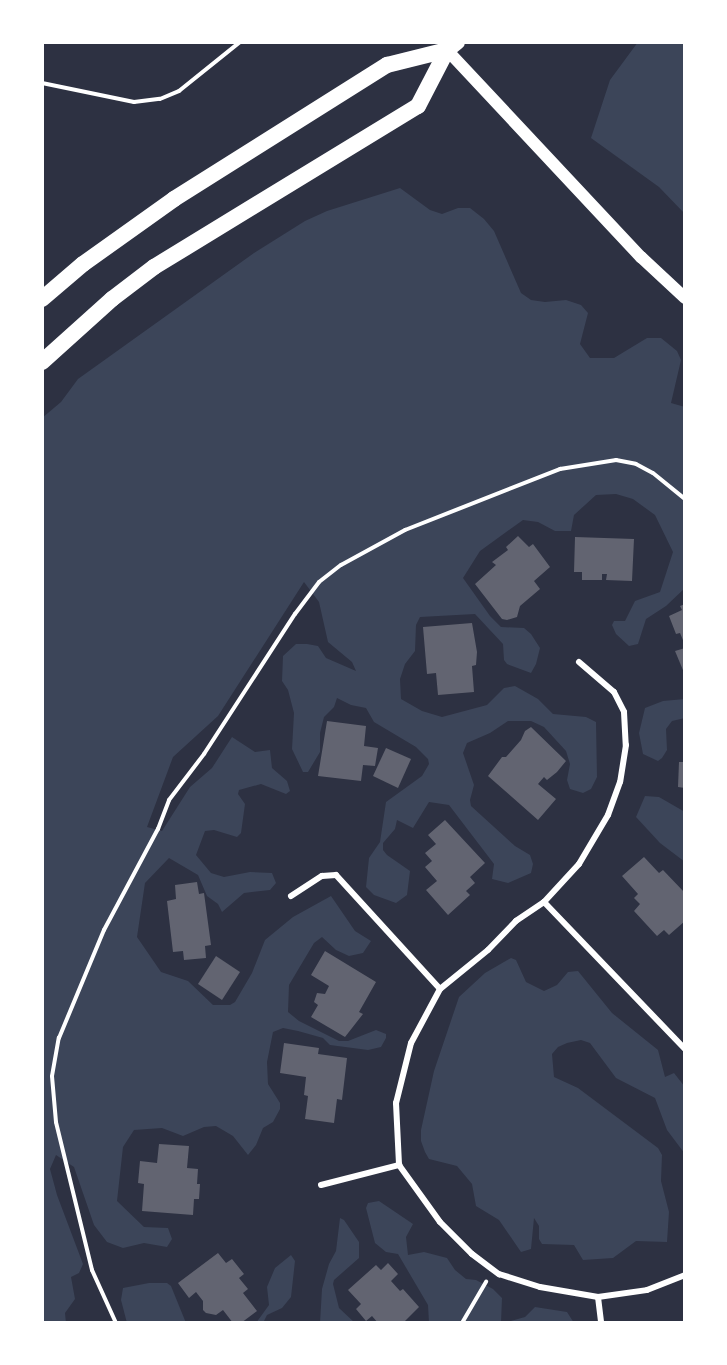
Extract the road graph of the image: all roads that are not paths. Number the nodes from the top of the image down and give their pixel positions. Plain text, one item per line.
1 (452, 46) edge
2 (685, 298) edge
3 (42, 299) edge
4 (42, 362) edge
5 (579, 662) dead end
6 (291, 896) dead end
7 (544, 902) junction
8 (440, 989) junction
9 (685, 1049) edge
10 (399, 1165) junction
11 (321, 1185) dead end
12 (685, 1275) edge
13 (598, 1297) junction
14 (601, 1323) edge

1 - 2 main road
1 - 3 highway
1 - 4 highway
5 - 7 street
6 - 8 street
7 - 8 street
7 - 9 street
8 - 10 street
10 - 11 street
10 - 13 street
12 - 13 street
13 - 14 street

